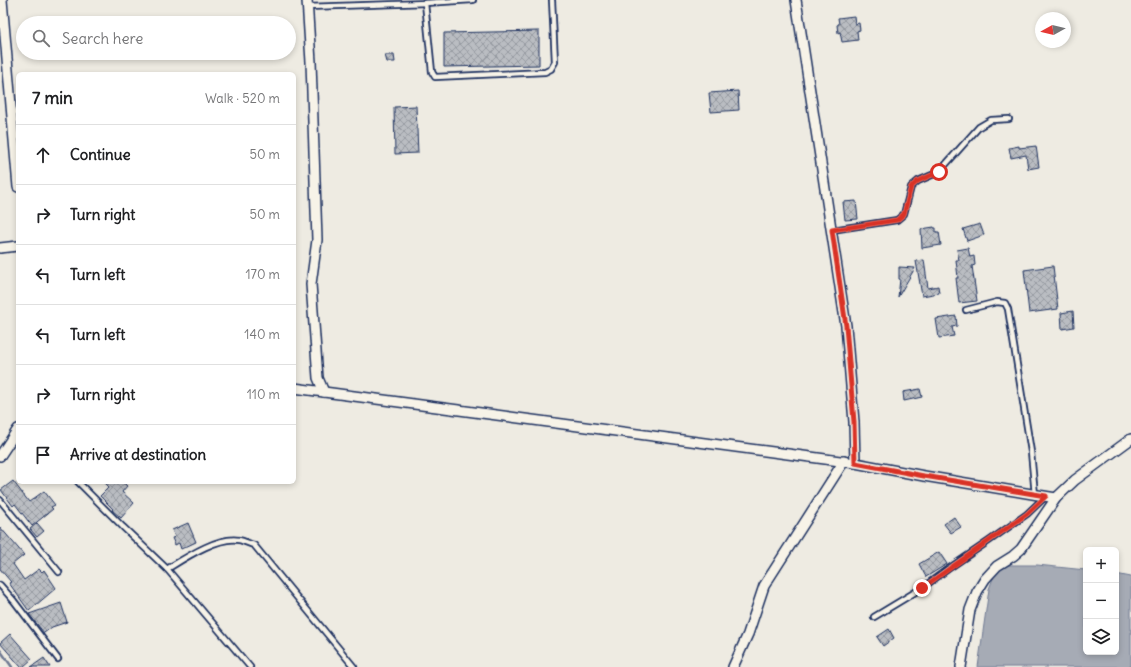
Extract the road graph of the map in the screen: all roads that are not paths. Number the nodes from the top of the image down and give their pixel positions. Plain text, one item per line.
1 (2, 0) edge
2 (430, 0) edge
3 (473, 0) edge
4 (552, 0) edge
5 (796, 0) edge
6 (307, 3) edge
7 (425, 3) junction
8 (1008, 119) dead end
9 (16, 164) edge
10 (832, 230) junction
11 (16, 246) edge
12 (0, 248) edge
13 (966, 310) dead end
14 (296, 388) edge
15 (324, 392) junction
16 (16, 432) edge
17 (1131, 439) edge
18 (0, 456) edge
19 (844, 461) junction
20 (855, 463) junction
21 (80, 484) edge
22 (1035, 495) junction
23 (1046, 496) junction
24 (1056, 498) junction
25 (0, 500) edge
26 (167, 569) junction
27 (59, 572) dead end
28 (0, 585) edge
29 (874, 617) dead end
30 (58, 659) dead end
31 (250, 667) edge
32 (354, 667) edge
33 (733, 667) edge
34 (961, 667) edge

1 - 9 street
2 - 7 lane
3 - 7 lane
4 - 7 lane
5 - 10 street
6 - 7 lane
6 - 15 street
8 - 10 lane
10 - 20 street
11 - 12 street
13 - 22 lane
14 - 15 street
15 - 19 street
16 - 18 street
17 - 24 street
19 - 20 street
19 - 33 street
20 - 22 street
21 - 26 lane
22 - 23 street
23 - 24 street
23 - 29 lane
24 - 34 street
25 - 27 lane
26 - 31 lane
26 - 32 lane
28 - 30 lane

